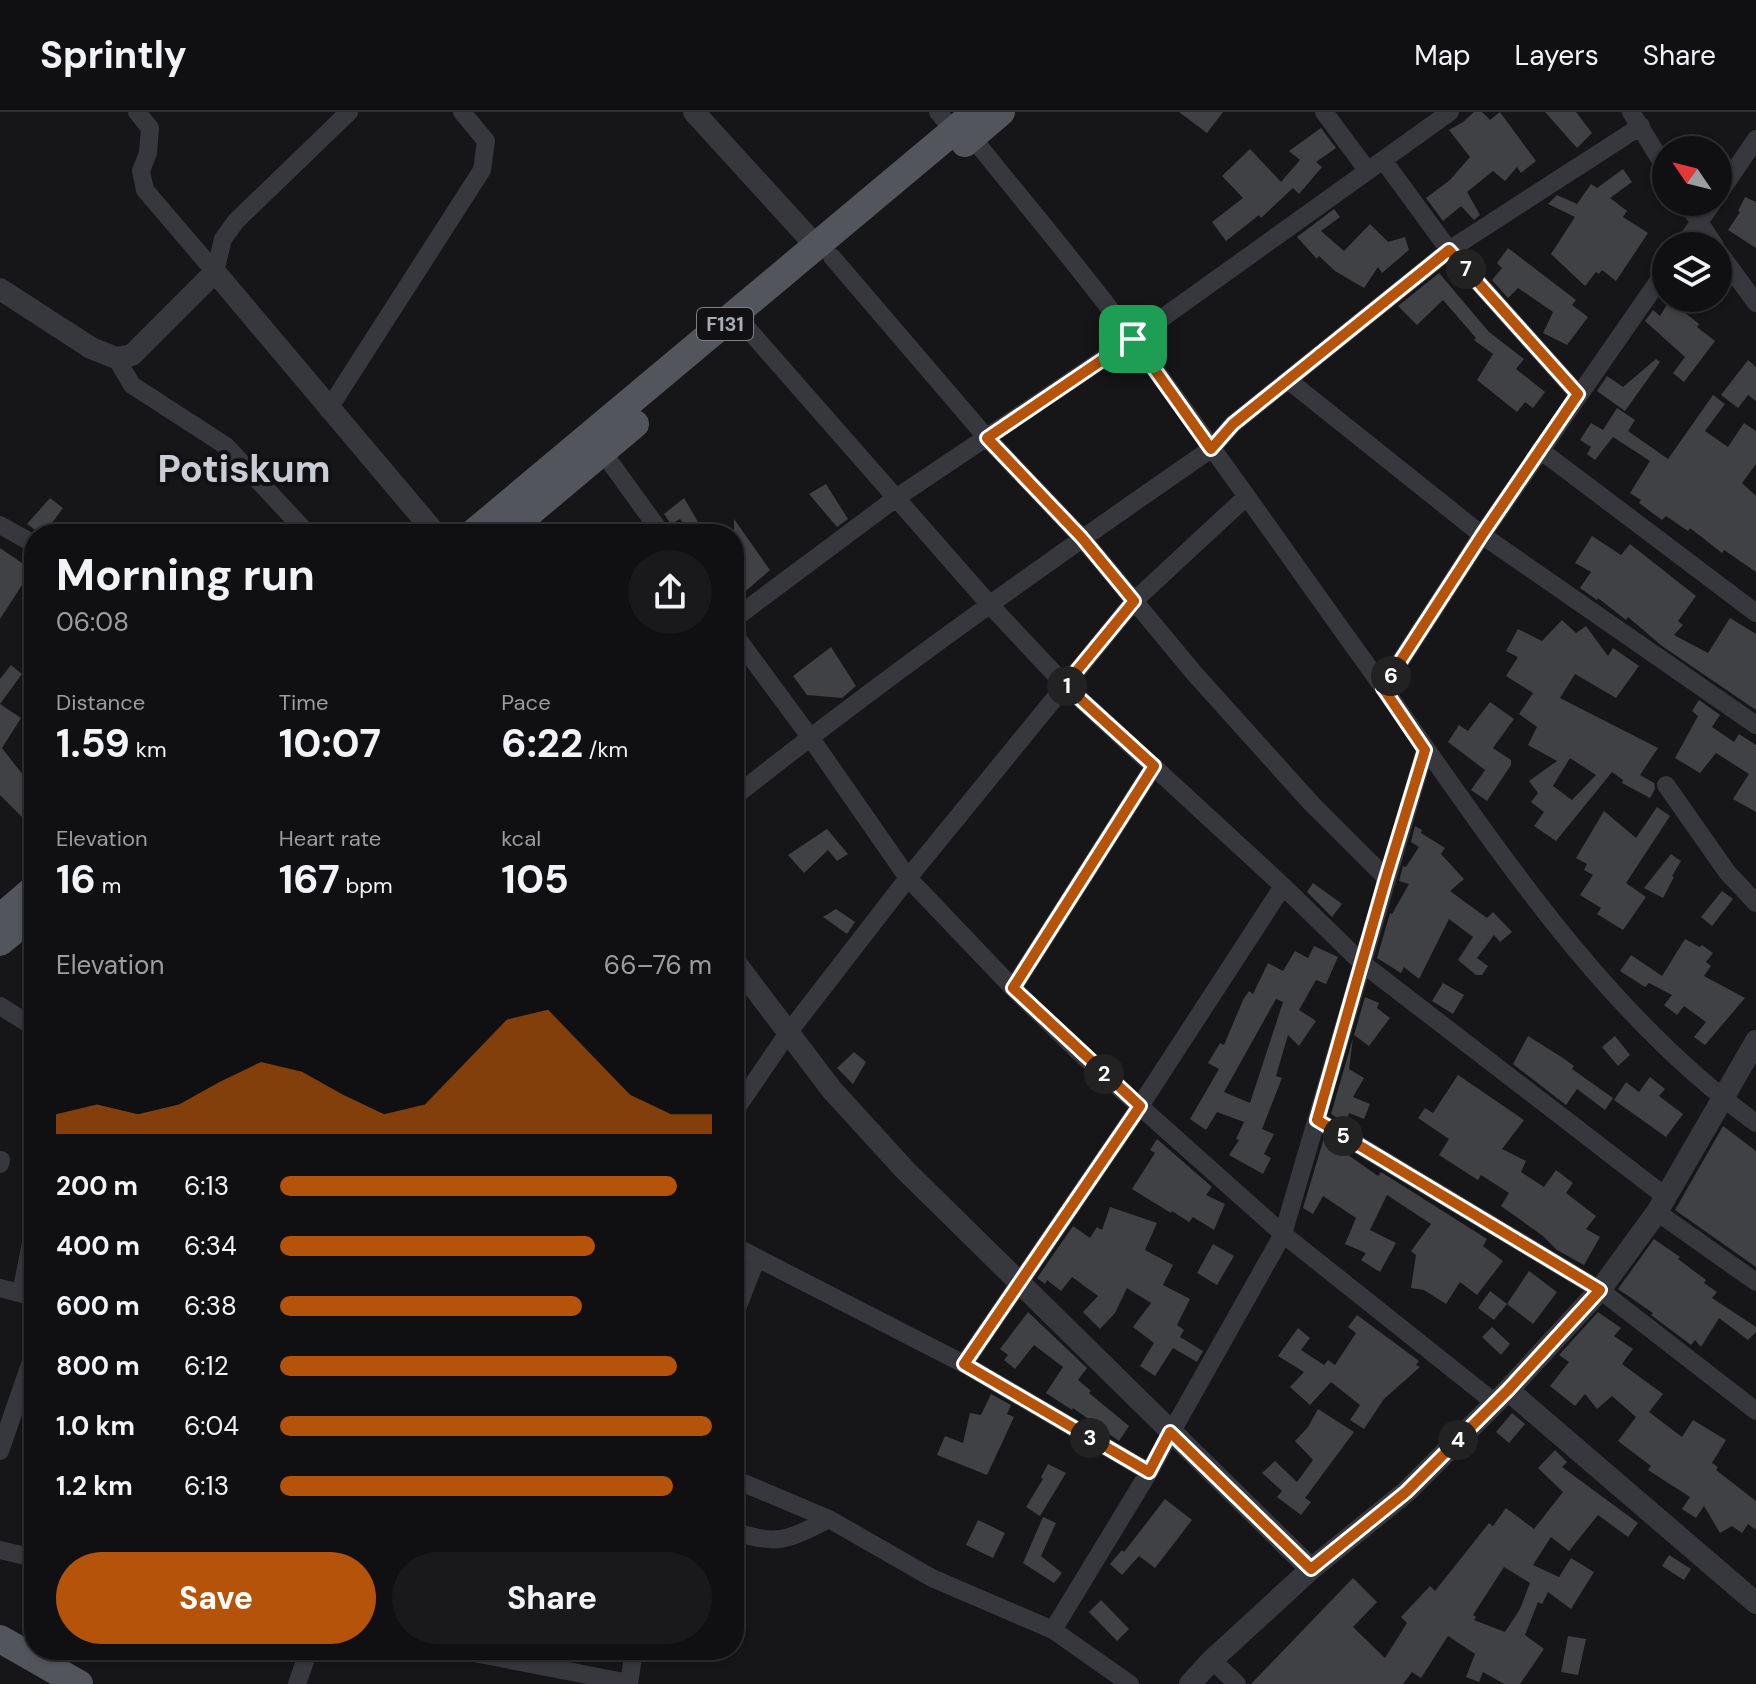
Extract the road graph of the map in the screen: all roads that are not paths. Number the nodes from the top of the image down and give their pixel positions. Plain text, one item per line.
1 (137, 112) edge
2 (349, 112) edge
3 (462, 112) edge
4 (694, 112) edge
5 (1001, 112) edge
6 (1324, 112) edge
7 (1450, 112) edge
8 (1636, 119) edge
9 (960, 123) edge
10 (1756, 139) edge
11 (1652, 146) edge
12 (1376, 166) junction
13 (1732, 174) edge
14 (1694, 216) edge
15 (1703, 216) edge
16 (1698, 223) junction
17 (1692, 232) edge
18 (1704, 232) edge
19 (1449, 250) junction
20 (824, 252) junction
21 (1732, 270) edge
22 (215, 272) junction
23 (0, 289) edge
24 (1652, 290) edge
25 (1756, 303) edge
26 (747, 328) junction
27 (1133, 339) junction
28 (116, 358) junction
29 (1288, 380) junction
30 (1578, 394) junction
31 (328, 408) junction
32 (987, 438) junction
33 (1211, 449) junction
34 (1540, 450) junction
35 (602, 451) junction
36 (1246, 497) junction
37 (896, 498) junction
38 (299, 524) edge
39 (427, 524) edge
40 (484, 524) edge
41 (516, 524) edge
42 (655, 524) edge
43 (0, 525) edge
44 (1482, 535) junction
45 (24, 538) edge
46 (1082, 538) junction
47 (1134, 601) junction
48 (990, 605) junction
49 (744, 612) edge
50 (1756, 613) edge
51 (744, 648) edge
52 (1065, 685) junction
53 (1383, 688) junction
54 (1756, 725) edge
55 (810, 737) junction
56 (1425, 750) junction
57 (1154, 766) junction
58 (1666, 785) dead end
59 (744, 789) edge
60 (908, 878) junction
61 (1386, 878) junction
62 (1283, 886) junction
63 (24, 898) edge
64 (1756, 903) edge
65 (0, 918) edge
66 (24, 922) edge
67 (0, 942) edge
68 (1362, 963) junction
69 (744, 974) edge
70 (1013, 988) junction
71 (0, 1006) edge
72 (24, 1021) edge
73 (788, 1033) junction
74 (1756, 1041) edge
75 (744, 1097) edge
76 (1723, 1099) junction
77 (1140, 1106) junction
78 (1317, 1120) junction
79 (1756, 1123) edge
80 (1662, 1204) junction
81 (1283, 1234) junction
82 (744, 1252) edge
83 (756, 1260) junction
84 (1756, 1282) edge
85 (1019, 1284) junction
86 (0, 1288) edge
87 (1600, 1290) junction
88 (744, 1291) edge
89 (24, 1294) edge
90 (964, 1364) junction
91 (24, 1382) edge
92 (1501, 1396) junction
93 (1756, 1411) edge
94 (1170, 1432) junction
95 (0, 1451) edge
96 (1149, 1472) junction
97 (744, 1483) edge
98 (829, 1519) junction
99 (744, 1534) edge
100 (0, 1550) edge
101 (24, 1556) edge
102 (1311, 1569) junction
103 (1756, 1603) edge
104 (1053, 1630) junction
105 (0, 1639) edge
106 (24, 1653) edge
107 (37, 1660) edge
108 (305, 1660) edge
109 (511, 1660) edge
110 (632, 1660) edge
111 (1212, 1660) junction
112 (629, 1683) edge
113 (79, 1684) edge
114 (297, 1684) edge
115 (1130, 1684) edge
116 (1190, 1684) edge
117 (1237, 1684) edge

1 - 22 street
2 - 22 street
3 - 31 street
4 - 20 street
5 - 9 main road, F131
6 - 12 street
7 - 12 street
8 - 11 street
8 - 19 street
9 - 20 main road, F131
9 - 27 street
10 - 13 street
12 - 19 street
12 - 27 street
14 - 16 street
15 - 16 street
16 - 17 street
16 - 18 street
19 - 29 street
19 - 30 street
20 - 26 main road, F131
20 - 32 street
20 - 40 main road, F131
21 - 25 street
22 - 28 street
22 - 31 street
23 - 28 street
24 - 30 street
26 - 35 main road, F131
26 - 37 street
27 - 32 street
27 - 33 street
28 - 38 street
29 - 33 street
29 - 44 street
30 - 34 street
31 - 39 street
32 - 37 street
32 - 46 street
33 - 36 street
33 - 46 street
34 - 44 street
34 - 50 street
35 - 41 main road, F131
35 - 42 street
36 - 47 street
36 - 53 street
37 - 48 street
37 - 49 street
43 - 45 street
44 - 53 street
44 - 54 street
46 - 47 street
46 - 48 street
47 - 52 street
47 - 61 street
48 - 52 street
48 - 55 street
51 - 55 street
52 - 57 street
52 - 60 street
53 - 56 street
55 - 59 street
55 - 60 street
56 - 61 street
56 - 76 street
57 - 62 street
57 - 70 street
58 - 64 street
60 - 70 street
60 - 73 street
61 - 68 street
62 - 68 street
62 - 77 street
63 - 65 main road
66 - 67 main road
68 - 78 street
68 - 80 street
69 - 73 street
70 - 77 street
71 - 72 street
73 - 75 street
73 - 85 street
74 - 76 street
76 - 79 street
76 - 80 street
77 - 81 street
77 - 85 street
78 - 81 street
78 - 87 street
80 - 84 street
80 - 87 street
81 - 92 street
81 - 94 street
82 - 83 street
83 - 88 street
83 - 90 street
85 - 90 street
85 - 94 street
86 - 89 street
87 - 92 street
87 - 93 street
90 - 96 street
91 - 95 street
92 - 102 street
92 - 103 street
94 - 96 street
94 - 102 street
96 - 104 street
97 - 98 street
98 - 99 street
98 - 104 street
100 - 101 street
102 - 111 street
104 - 115 street
105 - 106 main road
107 - 113 main road
108 - 114 street
109 - 112 street
110 - 112 street
111 - 116 street
111 - 117 street

